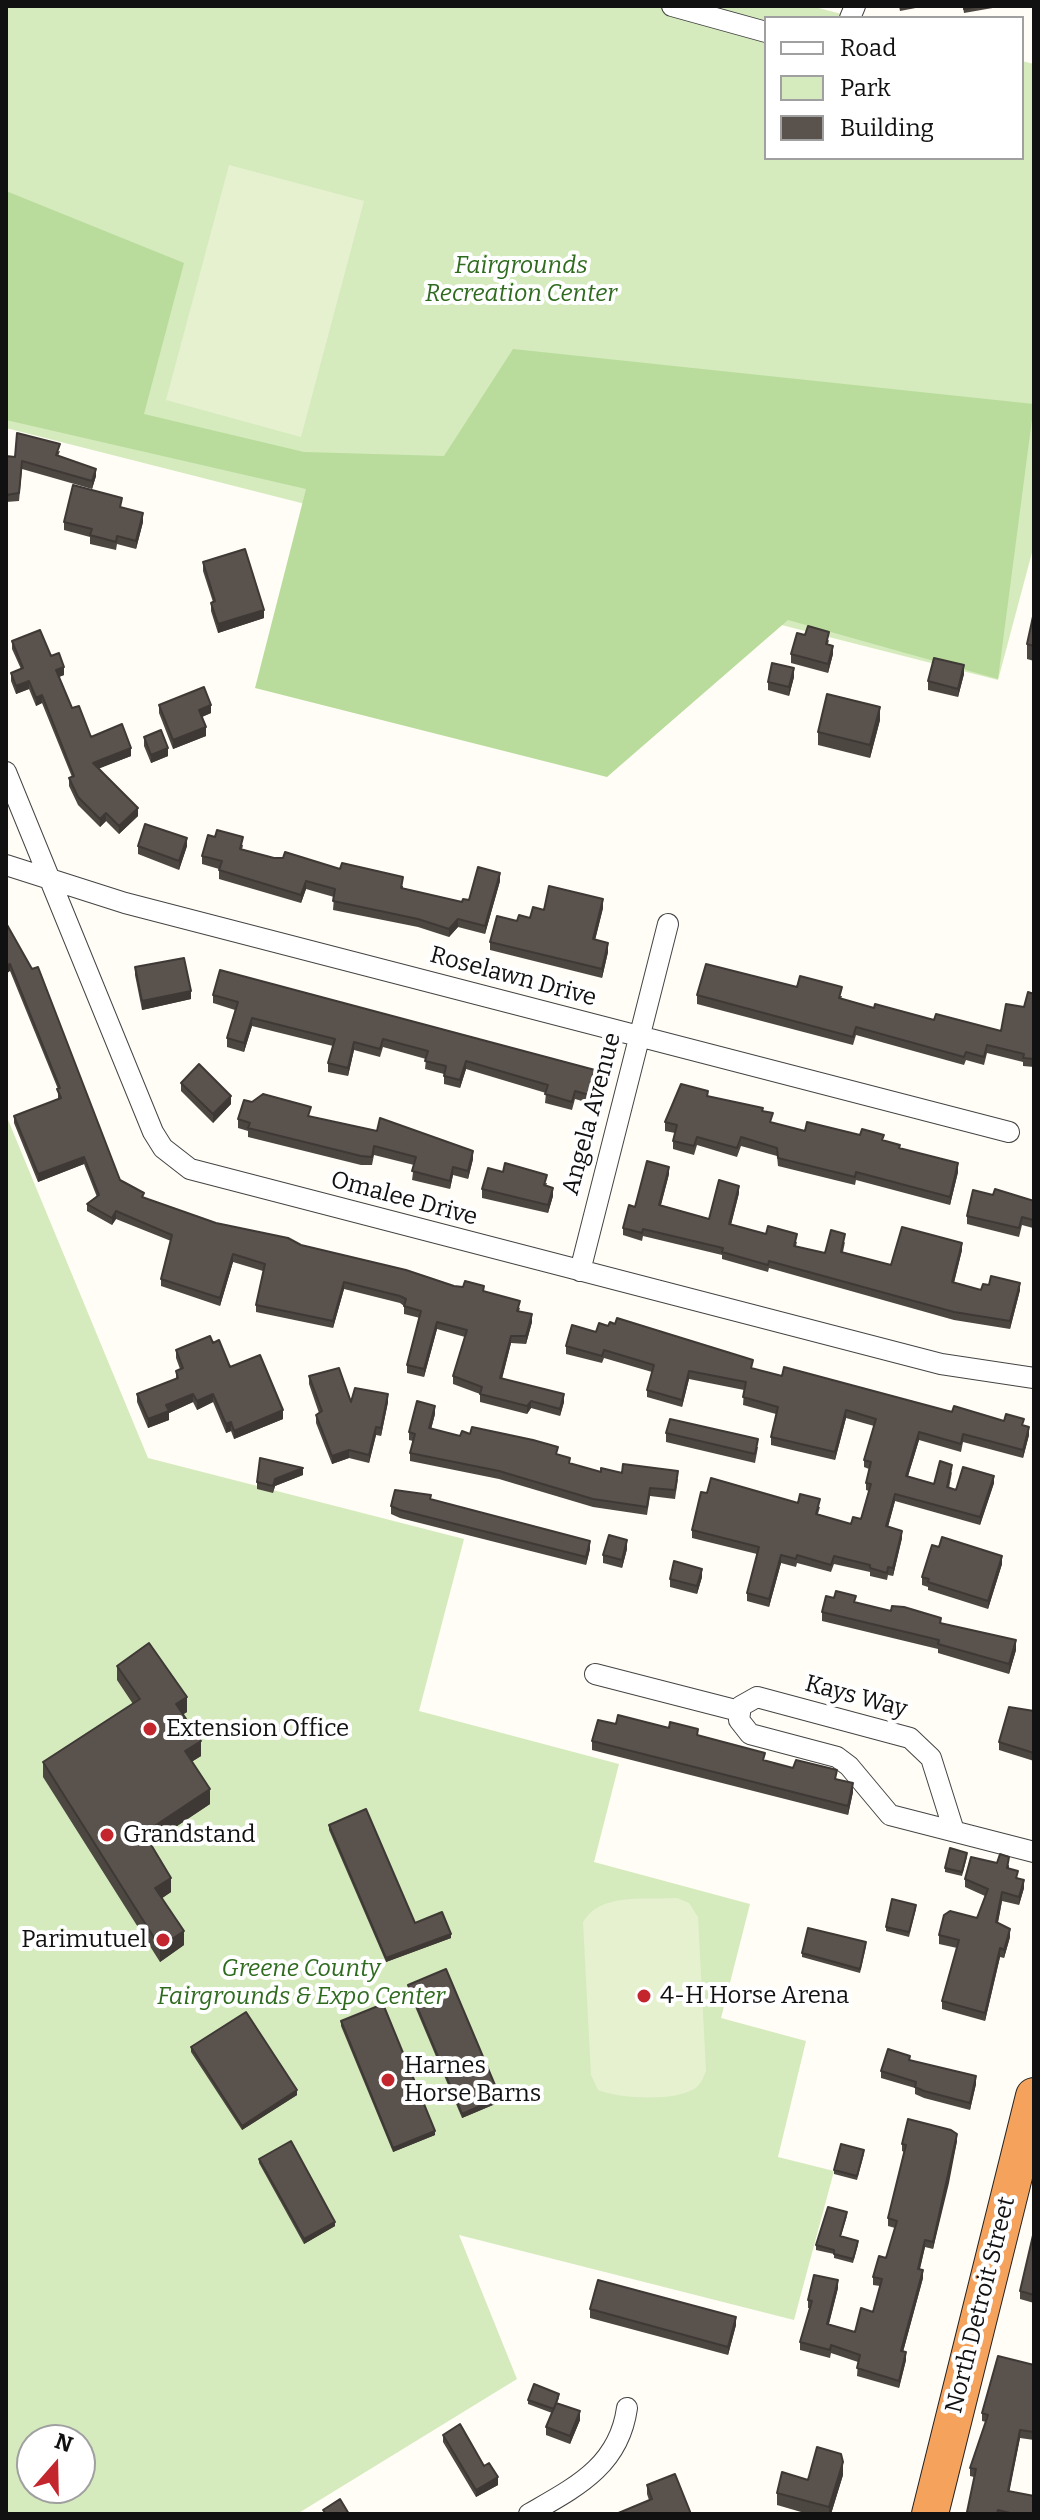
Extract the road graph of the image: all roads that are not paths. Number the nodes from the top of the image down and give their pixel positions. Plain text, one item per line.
1 (672, 6) edge
2 (764, 31) edge
3 (6, 772) edge
4 (6, 865) edge
5 (53, 879) junction
6 (668, 924) dead end
7 (640, 1036) junction
8 (1009, 1132) dead end
9 (580, 1271) junction
10 (1034, 1378) edge
11 (595, 1674) dead end
12 (739, 1711) junction
13 (954, 1831) junction
14 (1034, 1852) edge
15 (1034, 2096) edge
16 (627, 2408) dead end
17 (529, 2514) edge
18 (930, 2514) edge

1 - 2 street
3 - 5 street, Omalee Drive
4 - 5 street, Roselawn Drive
5 - 7 street, Roselawn Drive
5 - 9 street, Omalee Drive
6 - 7 street, Angela Avenue
7 - 8 street, Roselawn Drive
7 - 9 street, Angela Avenue
9 - 10 street, Omalee Drive
11 - 12 street
12 - 13 street
12 - 13 street, Kays Way
13 - 14 street
15 - 18 highway, North Detroit Street
16 - 17 street

